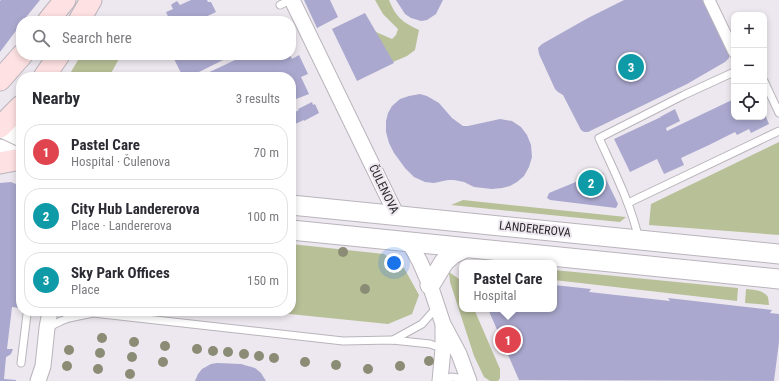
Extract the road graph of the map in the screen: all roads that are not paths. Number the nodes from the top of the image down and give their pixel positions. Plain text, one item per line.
1 (64, 0) edge
2 (91, 0) edge
3 (709, 0) edge
4 (287, 2) edge
5 (52, 16) edge
6 (82, 16) edge
7 (294, 16) edge
8 (296, 20) edge
9 (732, 48) edge
10 (18, 60) edge
11 (56, 60) edge
12 (47, 72) edge
13 (731, 73) edge
14 (0, 80) edge
15 (765, 84) edge
16 (16, 111) edge
17 (779, 112) edge
18 (0, 127) edge
19 (779, 131) edge
20 (16, 135) edge
21 (0, 149) edge
22 (16, 157) edge
23 (16, 160) edge
24 (0, 163) edge
25 (628, 203) junction
26 (296, 206) edge
27 (397, 216) junction
28 (296, 231) edge
29 (639, 240) junction
30 (409, 242) junction
31 (465, 248) junction
32 (779, 254) edge
33 (779, 279) edge
34 (430, 284) junction
35 (438, 306) junction
36 (27, 316) edge
37 (49, 316) edge
38 (77, 316) edge
39 (127, 316) edge
40 (444, 324) junction
41 (47, 328) junction
42 (392, 340) junction
43 (444, 349) junction
44 (459, 354) junction
45 (22, 363) dead end
46 (43, 366) junction
47 (468, 380) edge
48 (38, 381) edge
49 (47, 381) edge
50 (440, 381) edge
51 (445, 381) edge

1 - 5 main road
2 - 6 main road
3 - 9 street
4 - 7 street, ČULENOVA
8 - 27 street, ČULENOVA
10 - 14 main road
11 - 12 main road
13 - 25 lane
15 - 17 lane
16 - 18 main road
18 - 20 street
19 - 25 lane
21 - 22 street
23 - 24 main road
25 - 29 lane
26 - 27 street, LANDEREROVA
27 - 29 street, LANDEREROVA
27 - 30 street, ČULENOVA
28 - 30 street, LANDEREROVA
29 - 32 street, LANDEREROVA
30 - 31 street, LANDEREROVA
30 - 34 street, ČULENOVA
31 - 33 street, LANDEREROVA
31 - 34 street
34 - 35 street, ČULENOVA
35 - 40 street, ČULENOVA
35 - 42 lane
36 - 45 lane
37 - 41 street
38 - 41 lane
39 - 42 lane
40 - 43 street
40 - 44 street, ČULENOVA
41 - 46 street
42 - 43 lane
43 - 44 lane
43 - 50 street
44 - 47 street, ČULENOVA
46 - 48 street
46 - 49 street
47 - 51 lane

